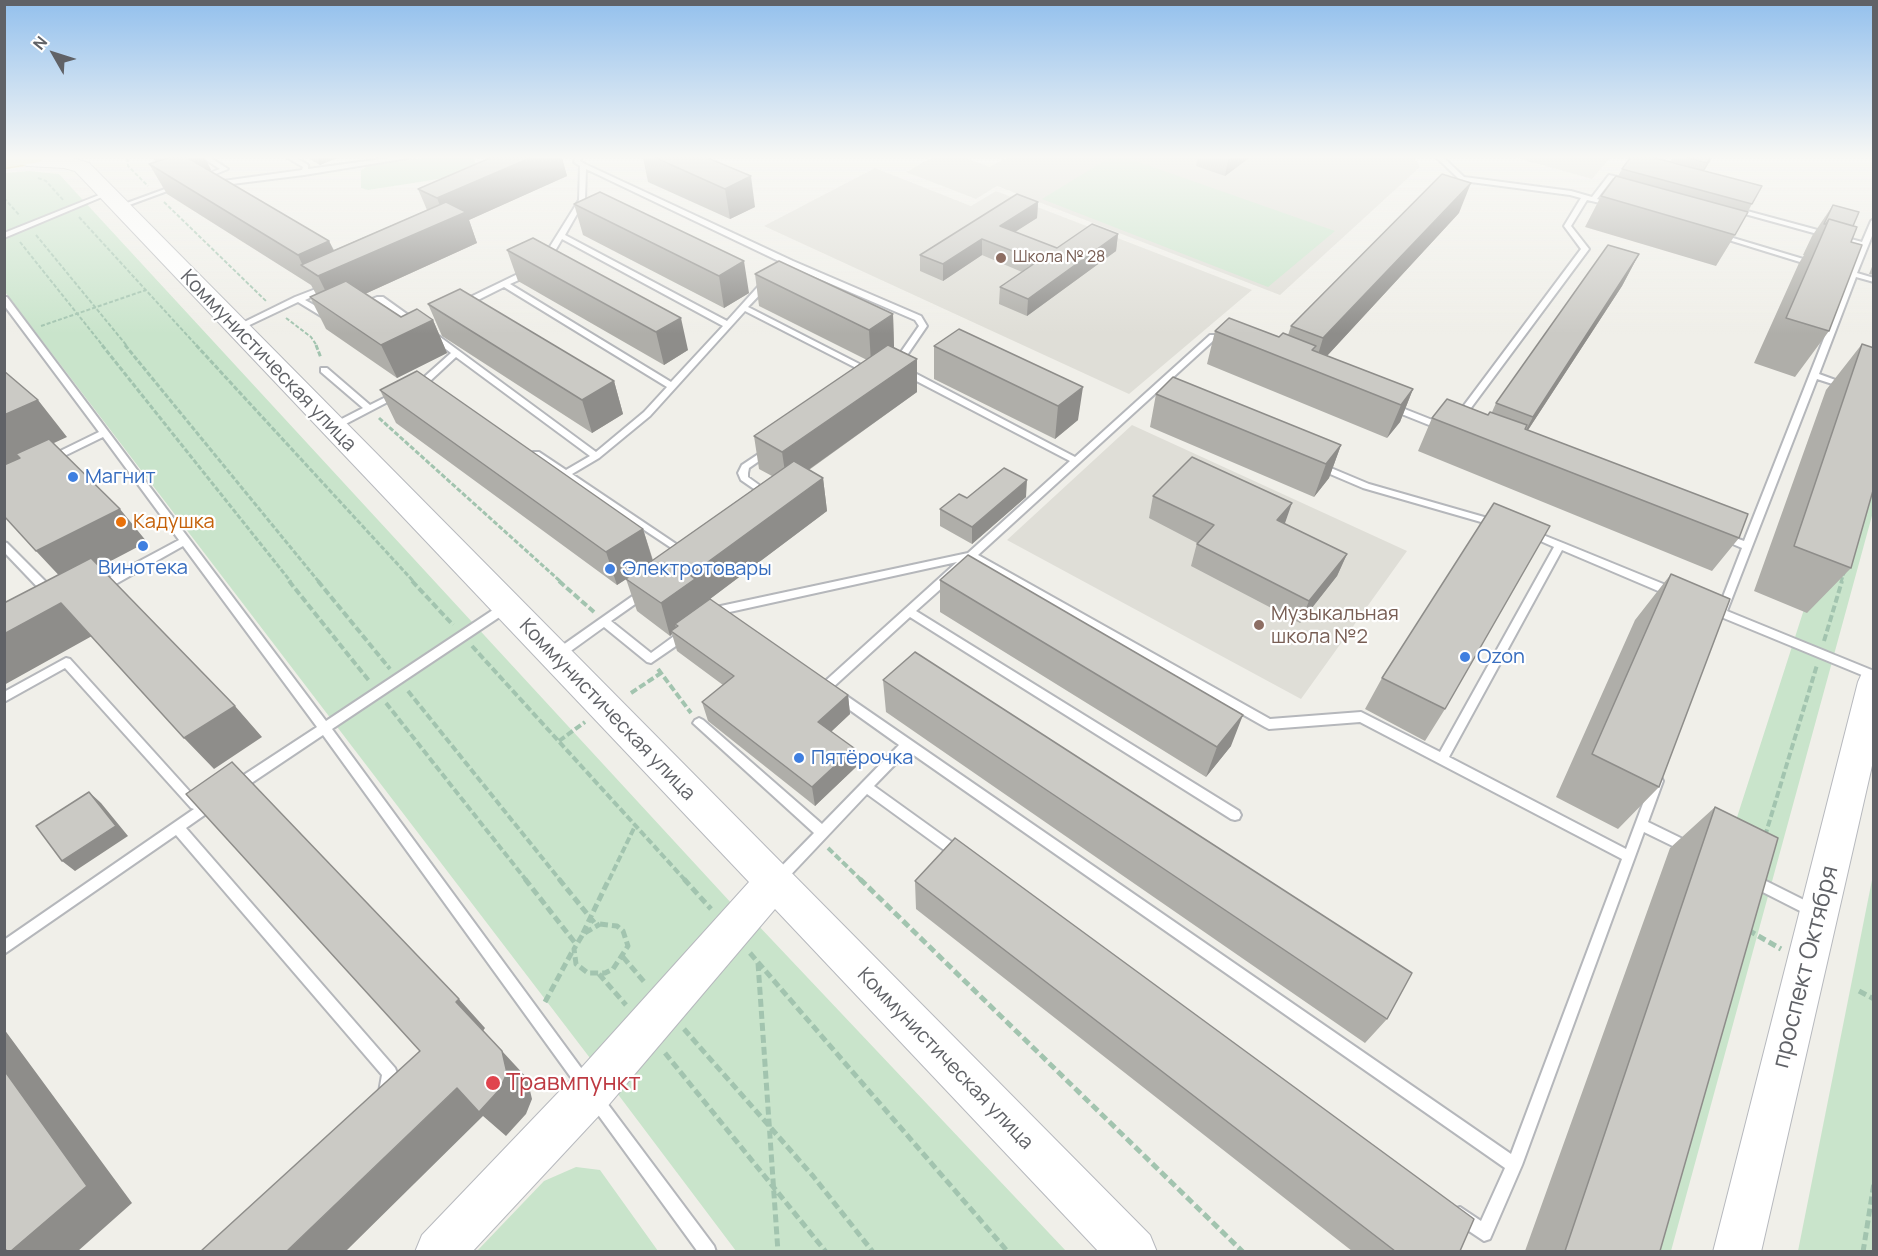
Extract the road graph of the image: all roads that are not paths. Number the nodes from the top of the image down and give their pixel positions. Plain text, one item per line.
1 (50, 217) edge
2 (128, 217) edge
3 (573, 217) edge
4 (682, 217) edge
5 (1575, 217) edge
6 (1762, 217) edge
7 (1874, 221) edge
8 (1717, 235) edge
9 (4, 236) edge
10 (562, 236) junction
11 (1864, 244) junction
12 (782, 268) junction
13 (1853, 274) junction
14 (1874, 280) edge
15 (331, 284) edge
16 (505, 284) junction
17 (4, 299) edge
18 (298, 299) junction
19 (357, 307) edge
20 (744, 308) junction
21 (451, 310) edge
22 (337, 316) edge
23 (728, 325) junction
24 (419, 326) edge
25 (236, 328) junction
26 (428, 332) edge
27 (1233, 345) edge
28 (456, 353) junction
29 (324, 370) road end
30 (887, 372) junction
31 (1814, 375) junction
32 (426, 380) junction
33 (672, 386) junction
34 (436, 387) edge
35 (1854, 388) edge
36 (1151, 393) junction
37 (1162, 398) edge
38 (1384, 404) edge
39 (369, 409) junction
40 (331, 427) junction
41 (104, 433) junction
42 (781, 442) edge
43 (529, 449) edge
44 (596, 456) junction
45 (1076, 461) junction
46 (44, 462) edge
47 (1312, 463) edge
48 (566, 474) junction
49 (759, 505) edge
50 (1503, 525) edge
51 (1514, 528) edge
52 (1714, 533) edge
53 (185, 541) junction
54 (4, 545) edge
55 (1560, 545) junction
56 (1747, 546) junction
57 (971, 556) junction
58 (681, 565) edge
59 (652, 586) edge
60 (94, 591) edge
61 (1689, 599) edge
62 (56, 600) edge
63 (1700, 604) edge
64 (507, 607) junction
65 (909, 612) junction
66 (707, 618) junction
67 (1719, 618) junction
68 (604, 621) junction
69 (735, 624) edge
70 (555, 656) junction
71 (1874, 676) edge
72 (1874, 682) edge
73 (4, 698) edge
74 (699, 723) road end
75 (324, 727) junction
76 (908, 744) junction
77 (1442, 759) junction
78 (1662, 768) edge
79 (866, 787) junction
80 (201, 811) junction
81 (1235, 815) dead end
82 (1641, 824) junction
83 (177, 827) junction
84 (820, 835) junction
85 (1700, 854) edge
86 (1628, 856) junction
87 (972, 864) edge
88 (1740, 874) edge
89 (773, 883) junction
90 (1820, 914) junction
91 (6, 942) edge
92 (590, 1092) junction
93 (384, 1102) edge
94 (1514, 1165) junction
95 (1445, 1205) edge
96 (439, 1251) edge
97 (708, 1251) edge
98 (1132, 1251) edge
99 (1737, 1251) edge

1 - 9 lane
2 - 25 main road, Коммунистическая улица
3 - 10 lane
4 - 12 lane
5 - 38 lane
6 - 11 lane
7 - 11 lane
8 - 13 lane
10 - 16 lane
10 - 23 lane
11 - 13 lane
12 - 20 lane
12 - 30 lane
13 - 14 lane
13 - 31 lane
15 - 18 lane
16 - 21 lane
16 - 33 lane
17 - 41 lane
18 - 22 lane
18 - 25 lane
19 - 24 lane
20 - 23 lane
20 - 30 lane
23 - 33 lane
25 - 40 main road, Коммунистическая улица
26 - 28 lane
27 - 36 lane
28 - 32 lane
28 - 44 lane
29 - 39 lane
30 - 45 lane
31 - 35 lane
31 - 56 lane
32 - 34 lane
32 - 39 lane
33 - 44 lane
36 - 37 lane
36 - 45 lane
39 - 40 lane
40 - 64 main road, Коммунистическая улица
41 - 46 lane
41 - 53 lane
42 - 49 lane
43 - 48 lane
44 - 48 lane
45 - 57 lane
47 - 50 lane
48 - 58 lane
51 - 55 lane
52 - 56 lane
53 - 60 lane
53 - 75 lane
54 - 62 lane
55 - 61 lane
55 - 77 lane
56 - 67 lane
57 - 65 lane
57 - 66 lane
57 - 77 lane
59 - 68 lane
63 - 67 lane
64 - 70 main road, Коммунистическая улица
64 - 75 lane
65 - 76 lane
65 - 81 lane
66 - 68 lane
66 - 69 lane
67 - 71 lane
68 - 70 lane
70 - 89 main road, Коммунистическая улица
72 - 90 main road, проспект Октября
73 - 80 lane
74 - 84 lane
75 - 80 lane
75 - 92 lane
76 - 79 lane
76 - 94 lane
77 - 86 lane
78 - 82 lane
79 - 84 lane
79 - 87 lane
80 - 83 lane
82 - 85 lane
82 - 86 lane
83 - 91 lane
83 - 93 lane
84 - 89 lane
86 - 94 lane
88 - 90 lane
89 - 92 main road
89 - 98 main road, Коммунистическая улица
90 - 99 main road, проспект Октября
92 - 96 main road
92 - 97 lane
94 - 95 lane

